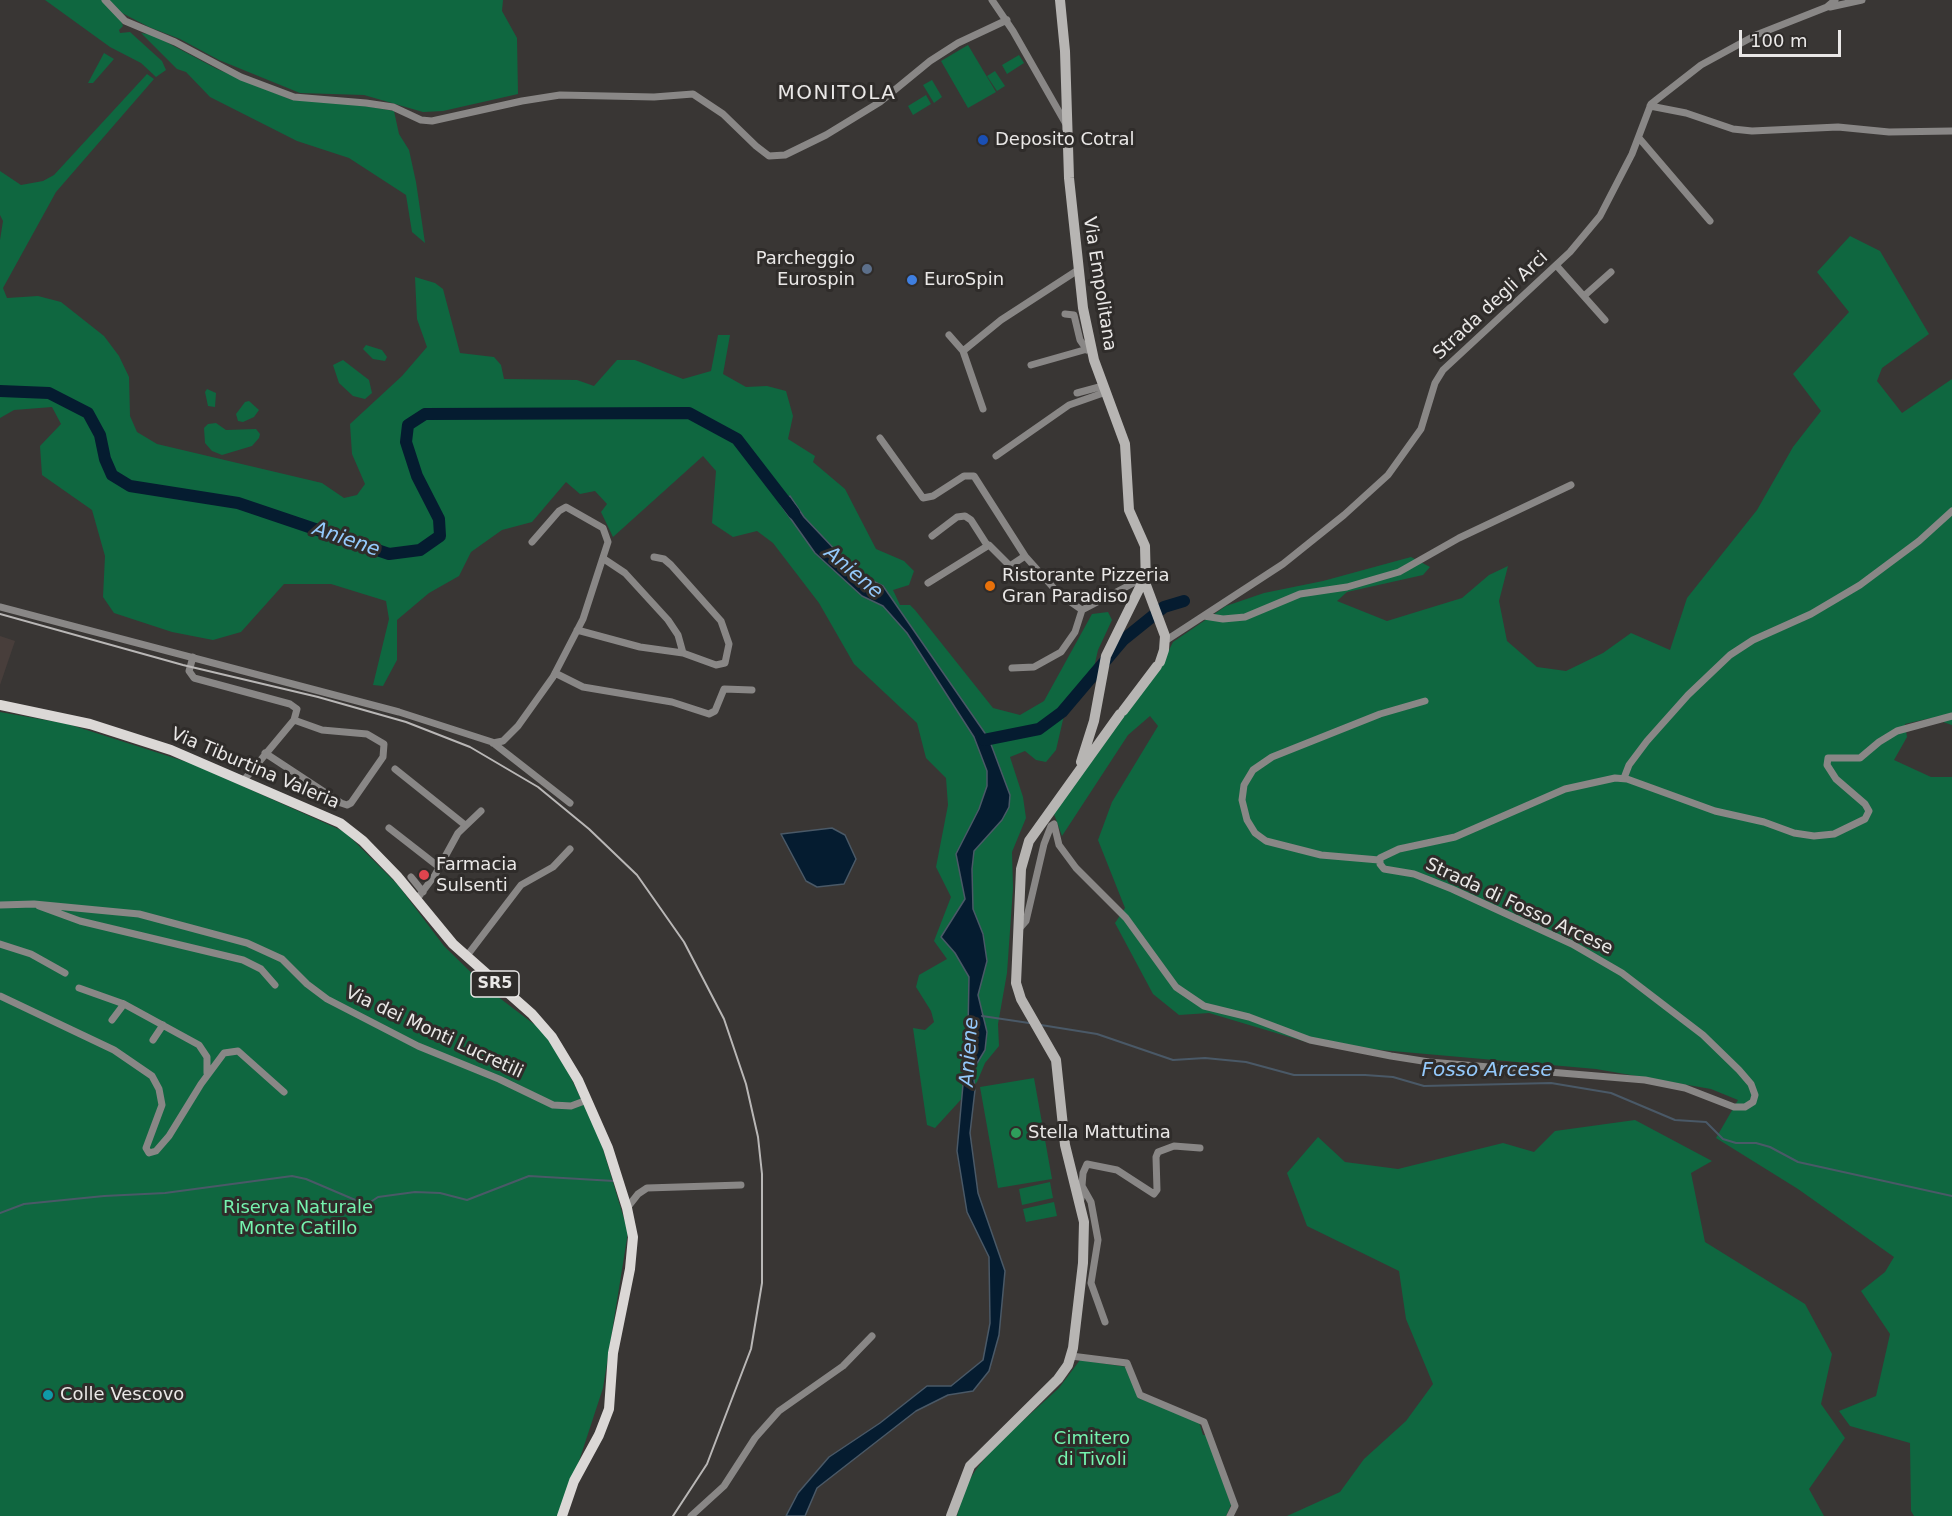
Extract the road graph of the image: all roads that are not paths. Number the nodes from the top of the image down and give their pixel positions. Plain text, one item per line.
1 (105, 0) edge
2 (992, 0) edge
3 (1060, 0) edge
4 (1835, 0) edge
5 (1862, 0) edge
6 (1827, 7) junction
7 (1007, 20) junction
8 (1650, 106) junction
9 (1067, 126) junction
10 (1952, 131) edge
11 (1639, 138) junction
12 (1710, 221) dead end
13 (1556, 265) junction
14 (1078, 270) junction
15 (1611, 272) dead end
16 (1584, 296) junction
17 (1065, 314) dead end
18 (1605, 320) dead end
19 (949, 335) dead end
20 (1089, 349) junction
21 (963, 351) junction
22 (1031, 365) dead end
23 (1105, 389) junction
24 (1077, 393) dead end
25 (983, 409) dead end
26 (880, 438) dead end
27 (996, 456) dead end
28 (1571, 484) dead end
29 (1952, 511) edge
30 (932, 536) dead end
31 (532, 542) dead end
32 (987, 545) junction
33 (1025, 556) junction
34 (654, 557) dead end
35 (604, 559) junction
36 (1145, 577) junction
37 (928, 583) dead end
38 (1151, 599) junction
39 (1132, 602) junction
40 (0, 607) edge
41 (1082, 610) junction
42 (1204, 616) junction
43 (577, 630) junction
44 (1165, 637) junction
45 (683, 653) junction
46 (193, 657) junction
47 (1012, 668) dead end
48 (555, 673) junction
49 (752, 690) dead end
50 (1425, 701) dead end
51 (0, 705) edge
52 (1952, 716) edge
53 (294, 720) junction
54 (1094, 721) junction
55 (1108, 730) junction
56 (492, 742) junction
57 (265, 753) junction
58 (395, 769) dead end
59 (1077, 773) junction
60 (1624, 778) junction
61 (244, 780) junction
62 (570, 803) dead end
63 (481, 811) dead end
64 (465, 825) junction
65 (389, 828) dead end
66 (570, 849) dead end
67 (1379, 860) junction
68 (439, 867) junction
69 (411, 877) dead end
70 (420, 896) junction
71 (34, 904) junction
72 (0, 905) edge
73 (1019, 929) junction
74 (0, 944) edge
75 (466, 957) junction
76 (65, 973) dead end
77 (275, 986) dead end
78 (79, 988) dead end
79 (0, 996) edge
80 (124, 1004) junction
81 (112, 1020) dead end
82 (163, 1025) junction
83 (153, 1040) dead end
84 (206, 1076) junction
85 (284, 1092) dead end
86 (588, 1100) junction
87 (1200, 1148) dead end
88 (741, 1185) dead end
89 (1082, 1186) junction
90 (1080, 1202) junction
91 (627, 1208) junction
92 (1105, 1322) dead end
93 (872, 1336) dead end
94 (1071, 1356) junction
95 (562, 1516) edge
96 (691, 1516) edge
97 (951, 1516) edge
98 (1230, 1516) edge

1 - 7 street
2 - 7 street
3 - 9 main road, Via Empolitana
4 - 6 street
5 - 6 street
6 - 8 street
7 - 9 street
8 - 10 street
8 - 11 street, Strada degli Arci
9 - 14 main road, Via Empolitana
11 - 12 street
11 - 13 street, Strada degli Arci
13 - 16 street
13 - 42 street, Strada degli Arci
14 - 20 main road, Via Empolitana
14 - 21 street
15 - 16 street
16 - 18 street
17 - 20 street
19 - 21 street
20 - 22 street
20 - 23 main road, Via Empolitana
21 - 25 street
23 - 24 street
23 - 27 street
23 - 36 main road, Via Empolitana
26 - 33 street
28 - 42 street
29 - 60 street
30 - 32 street
31 - 35 street
32 - 33 street
32 - 37 street
33 - 41 street
34 - 45 street
35 - 43 street
35 - 45 street
36 - 38 main road, Via Empolitana
36 - 39 main road
36 - 41 street
38 - 39 main road
38 - 44 main road, Via Empolitana
39 - 54 main road
40 - 46 street
41 - 47 street
42 - 44 street, Strada degli Arci
43 - 45 street
43 - 48 street
44 - 55 main road
46 - 53 street
46 - 56 street
48 - 49 street
48 - 56 street
50 - 67 street, Strada di Fosso Arcese
51 - 61 main road, Via Tiburtina Valeria / SR5
52 - 60 street, Strada di Fosso Arcese
53 - 57 street
53 - 57 street
54 - 55 main road
54 - 59 main road
55 - 59 main road
56 - 62 street
57 - 61 street
58 - 64 street
59 - 73 main road
60 - 67 street, Strada di Fosso Arcese
61 - 70 main road, Via Tiburtina Valeria / SR5
63 - 64 street
64 - 68 street
65 - 68 street
66 - 75 street
67 - 73 street, Strada di Fosso Arcese
68 - 70 street
69 - 70 street
70 - 75 main road, Via Tiburtina Valeria / SR5
71 - 72 street, Via dei Monti Lucretili
71 - 77 street
71 - 86 street, Via dei Monti Lucretili
73 - 90 main road
74 - 76 street
75 - 86 main road, Via Tiburtina Valeria / SR5
78 - 80 street
79 - 84 street
80 - 81 street
80 - 82 street
82 - 83 street
82 - 84 street
84 - 85 street
86 - 91 main road, Via Tiburtina Valeria / SR5
87 - 89 street
88 - 91 street
89 - 90 street
89 - 92 street
90 - 94 main road
91 - 95 main road, Via Tiburtina Valeria / SR5
93 - 96 street
94 - 97 main road
94 - 98 street

